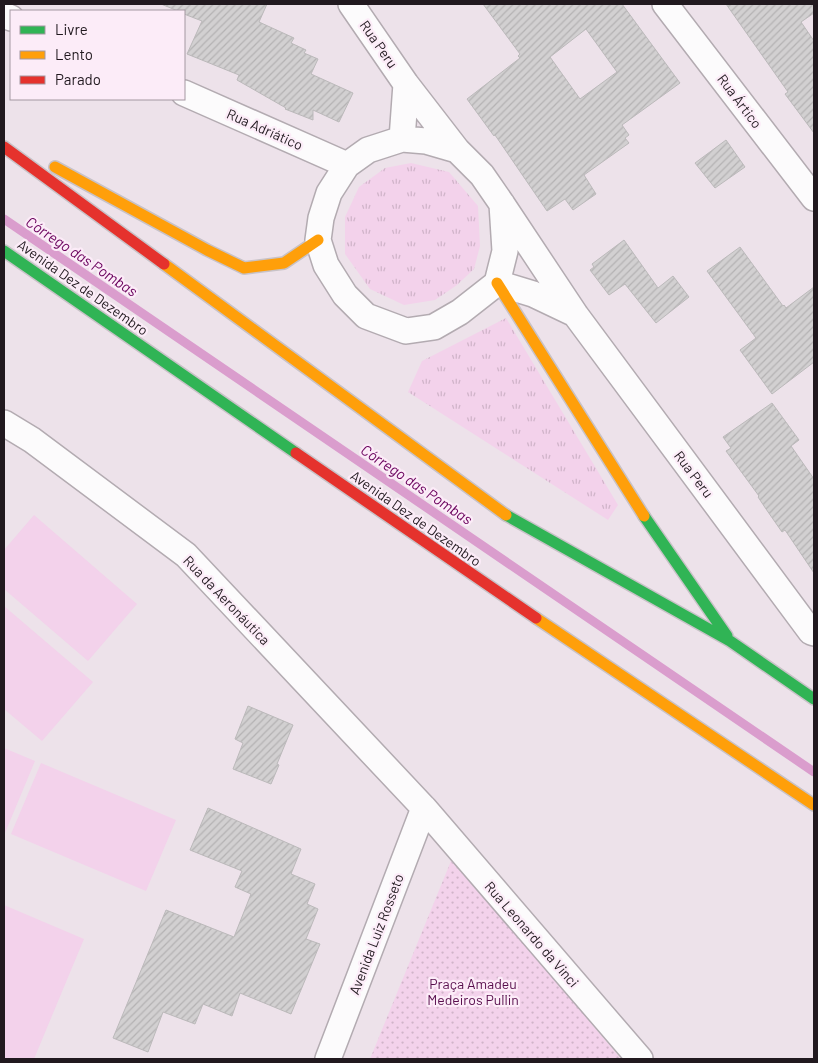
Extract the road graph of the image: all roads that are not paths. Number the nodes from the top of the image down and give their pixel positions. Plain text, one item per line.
1 (351, 4) edge
2 (665, 4) edge
3 (406, 84) junction
4 (185, 94) edge
5 (4, 140) edge
6 (402, 140) junction
7 (4, 148) edge
8 (457, 150) junction
9 (347, 165) junction
10 (814, 198) edge
11 (502, 204) junction
12 (318, 240) junction
13 (4, 251) edge
14 (10, 257) edge
15 (497, 283) junction
16 (575, 314) junction
17 (4, 423) edge
18 (814, 633) edge
19 (730, 641) junction
20 (814, 699) edge
21 (814, 805) edge
22 (424, 808) junction
23 (328, 1059) edge
24 (640, 1059) edge

1 - 3 street, Rua Peru
2 - 10 street, Rua Ártico
3 - 6 street
3 - 8 street, Rua Peru
4 - 9 street, Rua Adriático
5 - 12 highway
6 - 8 street
6 - 9 street
7 - 19 highway
8 - 11 street, Rua Peru
9 - 12 street
11 - 15 street
11 - 16 street, Rua Peru
12 - 15 street
13 - 14 highway, Avenida Dez de Dezembro
14 - 21 highway, Avenida Dez de Dezembro
15 - 16 street, Rua Peru
15 - 19 highway
16 - 18 street, Rua Peru
17 - 22 street, Rua da Aeronáutica
19 - 20 highway
22 - 23 street, Avenida Luiz Rosseto
22 - 24 street, Rua Leonardo da Vinci

